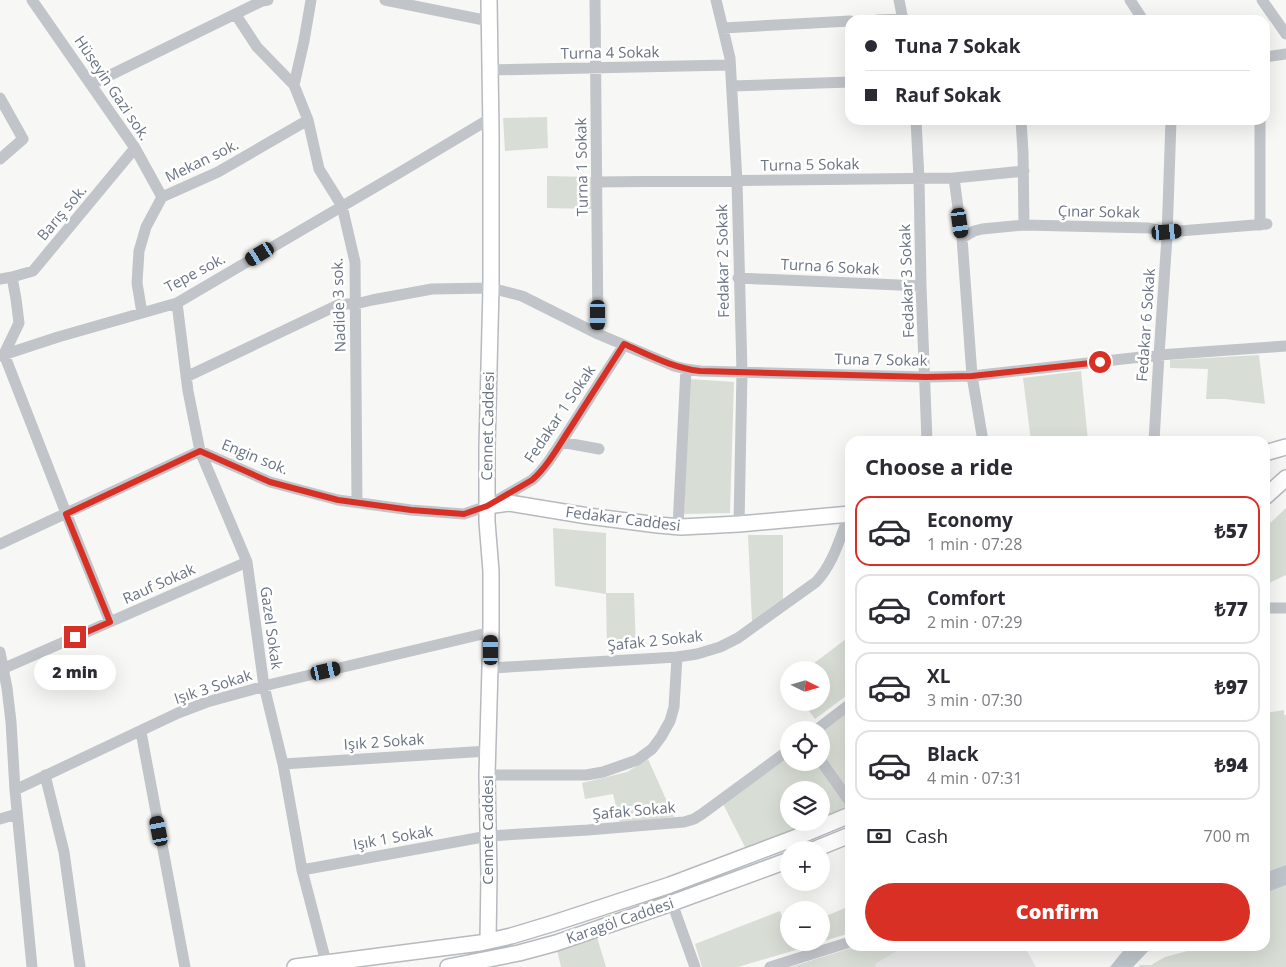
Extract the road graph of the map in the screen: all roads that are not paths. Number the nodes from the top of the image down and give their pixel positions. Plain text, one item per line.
1 (32, 0) edge
2 (268, 0) edge
3 (311, 0) edge
4 (385, 0) edge
5 (489, 0) edge
6 (596, 0) edge
7 (716, 0) edge
8 (899, 0) edge
9 (1130, 0) edge
10 (1262, 0) edge
11 (236, 15) junction
12 (902, 15) edge
13 (1140, 15) edge
14 (489, 21) junction
15 (845, 21) edge
16 (723, 28) junction
17 (1286, 34) edge
18 (1286, 54) edge
19 (1270, 56) edge
20 (730, 65) junction
21 (596, 68) junction
22 (490, 70) junction
23 (845, 82) edge
24 (92, 84) junction
25 (294, 85) junction
26 (732, 86) junction
27 (0, 98) edge
28 (491, 118) junction
29 (308, 120) junction
30 (916, 125) edge
31 (1021, 125) edge
32 (1171, 125) edge
33 (1260, 125) edge
34 (136, 148) junction
35 (0, 159) edge
36 (1024, 170) junction
37 (954, 178) junction
38 (919, 179) junction
39 (737, 181) junction
40 (597, 182) junction
41 (162, 197) junction
42 (342, 206) junction
43 (1024, 225) junction
44 (1167, 232) junction
45 (962, 238) junction
46 (12, 277) junction
47 (738, 278) junction
48 (0, 279) edge
49 (921, 286) junction
50 (491, 288) junction
51 (177, 303) junction
52 (356, 304) junction
53 (142, 313) junction
54 (598, 334) junction
55 (624, 344) junction
56 (1286, 346) edge
57 (2, 355) edge
58 (1158, 355) junction
59 (686, 369) junction
60 (742, 372) junction
61 (972, 376) junction
62 (186, 377) junction
63 (926, 377) junction
64 (928, 436) edge
65 (982, 436) edge
66 (1154, 436) edge
67 (561, 442) junction
68 (1286, 448) edge
69 (600, 449) dead end
70 (200, 451) junction
71 (1270, 452) edge
72 (1286, 478) edge
73 (1270, 492) edge
74 (357, 502) junction
75 (487, 506) junction
76 (66, 514) junction
77 (845, 514) edge
78 (739, 524) junction
79 (678, 526) junction
80 (845, 526) edge
81 (0, 544) edge
82 (247, 562) junction
83 (1270, 608) edge
84 (1286, 608) edge
85 (110, 622) junction
86 (491, 632) junction
87 (0, 652) edge
88 (677, 657) junction
89 (491, 668) junction
90 (2, 669) edge
91 (264, 686) junction
92 (845, 708) edge
93 (828, 721) edge
94 (140, 732) junction
95 (488, 750) junction
96 (780, 757) edge
97 (283, 764) junction
98 (828, 771) edge
99 (45, 775) junction
100 (487, 775) junction
101 (14, 790) junction
102 (845, 795) edge
103 (17, 814) junction
104 (845, 817) edge
105 (0, 819) edge
106 (488, 836) junction
107 (845, 837) edge
108 (830, 843) edge
109 (780, 863) edge
110 (302, 870) junction
111 (672, 903) junction
112 (488, 941) junction
113 (845, 944) edge
114 (326, 962) junction
115 (489, 963) edge
116 (32, 967) edge
117 (80, 967) edge
118 (186, 967) edge
119 (294, 967) edge
120 (448, 967) edge
121 (695, 967) edge
122 (770, 967) edge

1 - 24 street, Hüseyin Gazi sok.
2 - 11 street
3 - 25 street
4 - 14 street
5 - 14 street, Cennet Caddesi
6 - 21 street, Turna 1 Sokak
7 - 16 street, Fedakar 2 Sokak
8 - 12 street
9 - 13 street
10 - 17 street
11 - 24 street
11 - 25 street
14 - 22 street, Cennet Caddesi
15 - 16 street
16 - 20 street, Fedakar 2 Sokak
18 - 19 street
20 - 21 street, Turna 4 Sokak
20 - 26 street, Fedakar 2 Sokak
21 - 22 street, Turna 4 Sokak
21 - 40 street, Turna 1 Sokak
22 - 28 street, Cennet Caddesi
23 - 26 street
24 - 34 street, Hüseyin Gazi sok.
25 - 29 street, Nadide 3 sok.
26 - 39 street, Fedakar 2 Sokak
27 - 35 street
28 - 42 street, Tepe sok.
28 - 50 street, Cennet Caddesi
29 - 41 street, Mekan sok.
29 - 42 street, Nadide 3 sok.
30 - 38 street, Fedakar 3 Sokak
31 - 36 street
32 - 44 street, Fedakar 6 Sokak
33 - 44 street, Çınar Sokak
34 - 41 street, Hüseyin Gazi sok.
34 - 46 street, Barış sok.
36 - 37 street, Turna 5 Sokak
36 - 43 street
37 - 38 street, Turna 5 Sokak
37 - 45 street
38 - 39 street, Turna 5 Sokak
38 - 49 street, Fedakar 3 Sokak
39 - 40 street, Turna 5 Sokak
39 - 47 street, Fedakar 2 Sokak
40 - 54 street, Turna 1 Sokak
41 - 53 street, Mekan sok.
42 - 51 street, Tepe sok.
42 - 52 street, Nadide 3 sok.
43 - 44 street, Çınar Sokak
43 - 45 street, Çınar Sokak
44 - 58 street, Fedakar 6 Sokak
45 - 61 street
46 - 48 street, Barış sok.
46 - 57 street
47 - 49 street, Turna 6 Sokak
47 - 60 street, Fedakar 2 Sokak
49 - 63 street, Fedakar 3 Sokak
50 - 52 street, Tuna 7 Sokak
50 - 54 street, Tuna 7 Sokak
50 - 75 street, Cennet Caddesi
51 - 53 street, Tepe sok.
51 - 62 street, Gazel Sokak
52 - 62 street, Tuna 7 Sokak
52 - 74 street, Nadide 3 sok.
53 - 57 street, Tepe sok.
54 - 55 street, Tuna 7 Sokak
55 - 59 street, Tuna 7 Sokak
55 - 67 street, Fedakar 1 Sokak
56 - 58 street, Tuna 7 Sokak
57 - 76 street
58 - 61 street, Tuna 7 Sokak
58 - 66 street, Fedakar 6 Sokak
59 - 60 street, Tuna 7 Sokak
59 - 79 street
60 - 63 street, Tuna 7 Sokak
60 - 78 street, Fedakar 2 Sokak
61 - 63 street, Tuna 7 Sokak
61 - 65 street
62 - 70 street, Gazel Sokak
63 - 64 street, Fedakar 3 Sokak
67 - 69 street
67 - 75 street, Fedakar 1 Sokak
68 - 71 street
70 - 74 street, Engin sok.
70 - 76 street, Engin sok.
70 - 82 street, Gazel Sokak
72 - 73 street
74 - 75 street, Engin sok.
75 - 79 street, Fedakar Caddesi
75 - 86 street, Cennet Caddesi
76 - 81 street, Engin sok.
76 - 85 street
77 - 78 street, Fedakar Caddesi
78 - 79 street, Fedakar Caddesi
80 - 88 street, Şafak 2 Sokak
82 - 85 street, Rauf Sokak
82 - 91 street, Gazel Sokak
83 - 84 street
85 - 90 street, Rauf Sokak
86 - 89 street, Cennet Caddesi
86 - 91 street, Işık 3 Sokak
87 - 90 street
88 - 89 street, Şafak 2 Sokak
88 - 100 street
89 - 95 street, Cennet Caddesi
90 - 101 street
91 - 94 street, Işık 3 Sokak
91 - 97 street, Gazel Sokak
92 - 93 street
94 - 99 street, Işık 3 Sokak
94 - 118 street
95 - 97 street, Işık 2 Sokak
95 - 100 street, Cennet Caddesi
96 - 106 street, Şafak Sokak
97 - 110 street, Gazel Sokak
98 - 102 street
99 - 101 street, Işık 3 Sokak
99 - 117 street
100 - 106 street, Cennet Caddesi
101 - 103 street
103 - 105 street
103 - 116 street
104 - 112 street
106 - 110 street, Işık 1 Sokak
106 - 112 street, Cennet Caddesi
107 - 108 street
109 - 111 street, Karagöl Caddesi
110 - 114 street, Gazel Sokak
111 - 115 street, Karagöl Caddesi
111 - 121 street
112 - 114 street
112 - 115 street
113 - 122 street
114 - 119 street
115 - 120 street, Karagöl Caddesi

